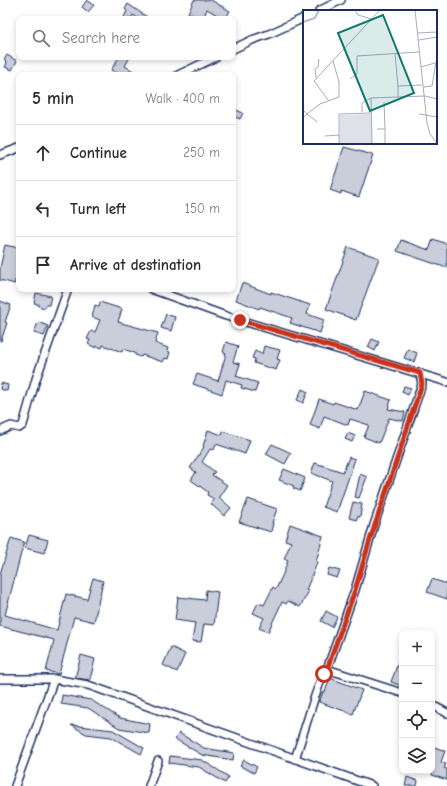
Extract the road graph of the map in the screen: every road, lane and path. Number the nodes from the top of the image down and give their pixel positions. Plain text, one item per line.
1 (339, 0) edge
2 (321, 10) edge
3 (303, 18) edge
4 (236, 48) edge
5 (210, 60) edge
6 (184, 72) edge
7 (16, 149) edge
8 (0, 156) edge
9 (67, 292) edge
10 (158, 292) edge
11 (420, 373) junction
12 (447, 382) edge
13 (0, 432) edge
14 (326, 672) junction
15 (0, 679) edge
16 (54, 679) junction
17 (399, 692) edge
18 (435, 706) edge
19 (447, 712) edge
20 (295, 759) junction
21 (158, 762) dead end
22 (15, 786) edge
23 (149, 786) edge
24 (372, 786) edge

1 - 2 street
3 - 4 street
5 - 6 street
7 - 8 street
9 - 13 street
10 - 11 street
11 - 12 street
11 - 14 street
14 - 17 street
14 - 20 street
15 - 16 street
16 - 20 street
16 - 22 street
18 - 19 street
20 - 24 street
21 - 23 street

